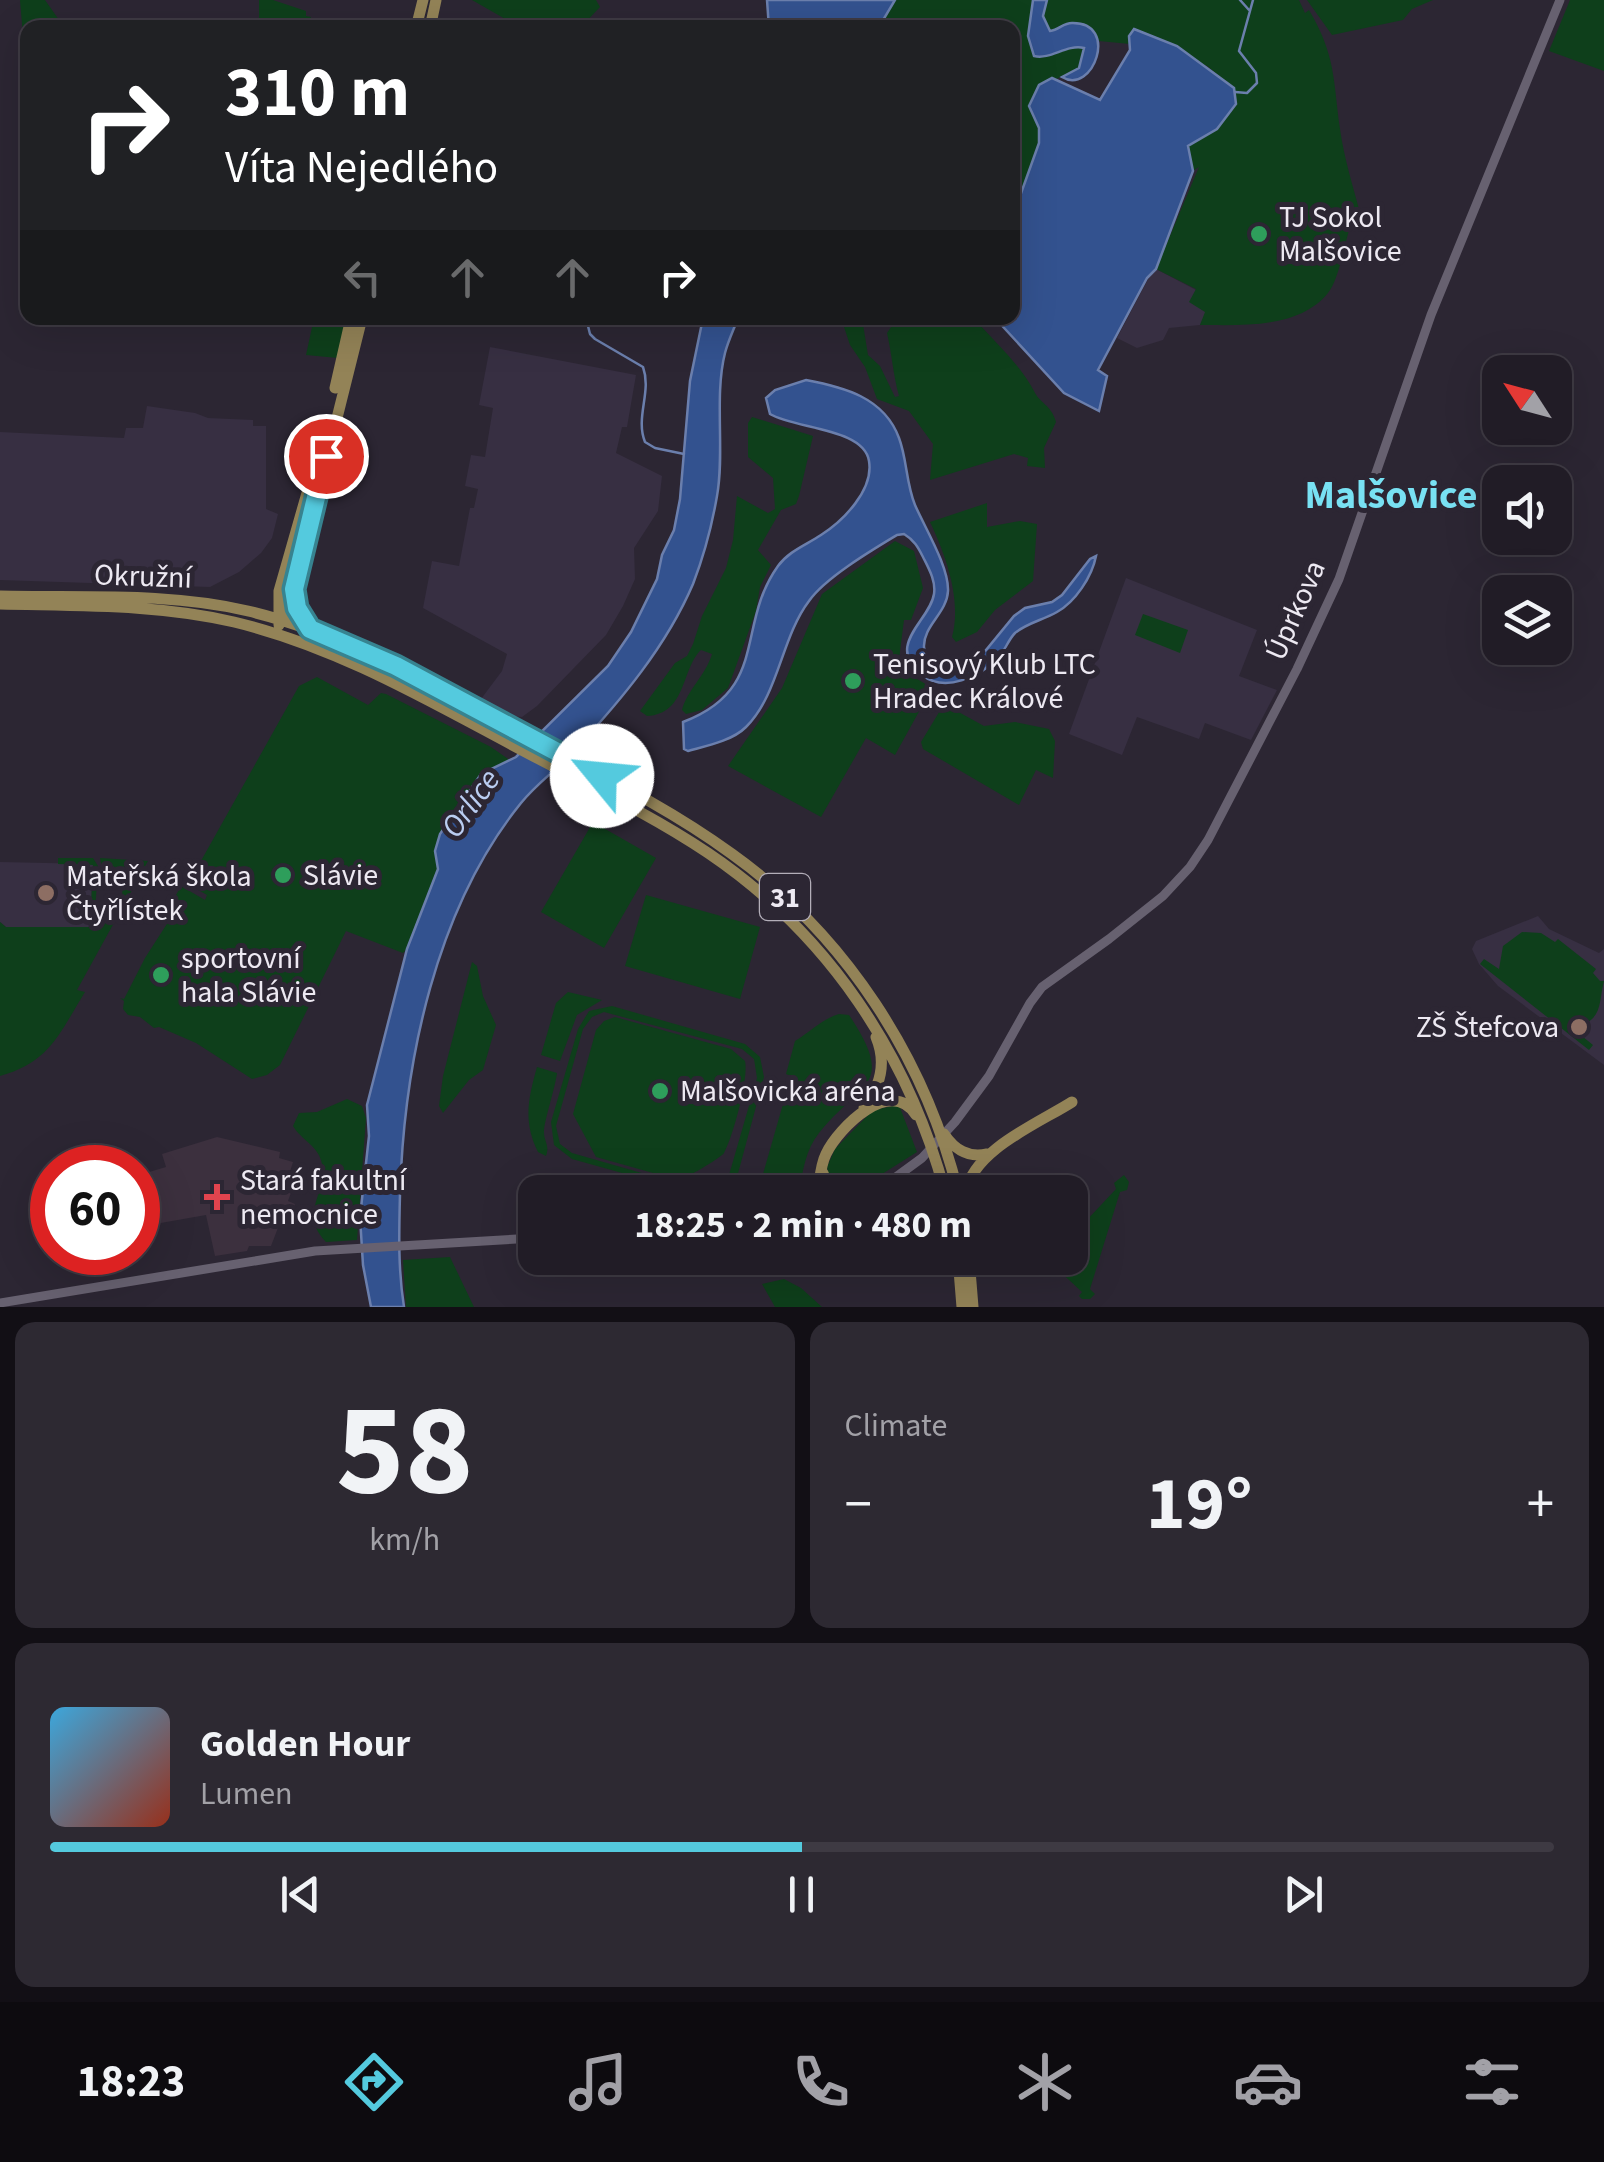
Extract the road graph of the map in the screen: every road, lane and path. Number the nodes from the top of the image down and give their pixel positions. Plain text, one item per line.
1 (1560, 0) edge
2 (349, 325) edge
3 (360, 325) edge
4 (294, 589) junction
5 (279, 595) junction
6 (3, 600) edge
7 (248, 611) junction
8 (280, 621) junction
9 (248, 626) junction
10 (310, 629) junction
11 (294, 642) junction
12 (865, 1010) junction
13 (1072, 1102) dead end
14 (934, 1117) junction
15 (852, 1124) junction
16 (928, 1135) junction
17 (996, 1150) junction
18 (822, 1164) junction
19 (822, 1175) edge
20 (824, 1175) edge
21 (900, 1175) edge
22 (941, 1175) edge
23 (953, 1175) edge
24 (971, 1175) edge
25 (518, 1239) edge
26 (959, 1275) edge
27 (970, 1275) edge
28 (43, 1302) edge
29 (0, 1304) edge
30 (962, 1307) edge
31 (973, 1307) edge

1 - 21 street, Úprkova
2 - 5 main road
3 - 4 main road
4 - 8 main road
4 - 10 main road
5 - 7 main road
5 - 8 main road
6 - 7 main road, Okružní / 31
6 - 9 main road, Okružní / 31
7 - 8 main road, Okružní / 31
8 - 9 main road
8 - 10 main road, 31
8 - 11 main road
9 - 11 main road, 31
10 - 14 main road, 31
11 - 12 main road, 31
12 - 15 main road
12 - 16 main road, 31
13 - 17 main road
14 - 17 main road
14 - 23 main road, 31
15 - 16 main road
15 - 18 main road
16 - 22 main road, 31
17 - 24 main road
18 - 19 main road
18 - 20 main road
25 - 28 street
26 - 30 main road
27 - 31 main road
28 - 29 street

